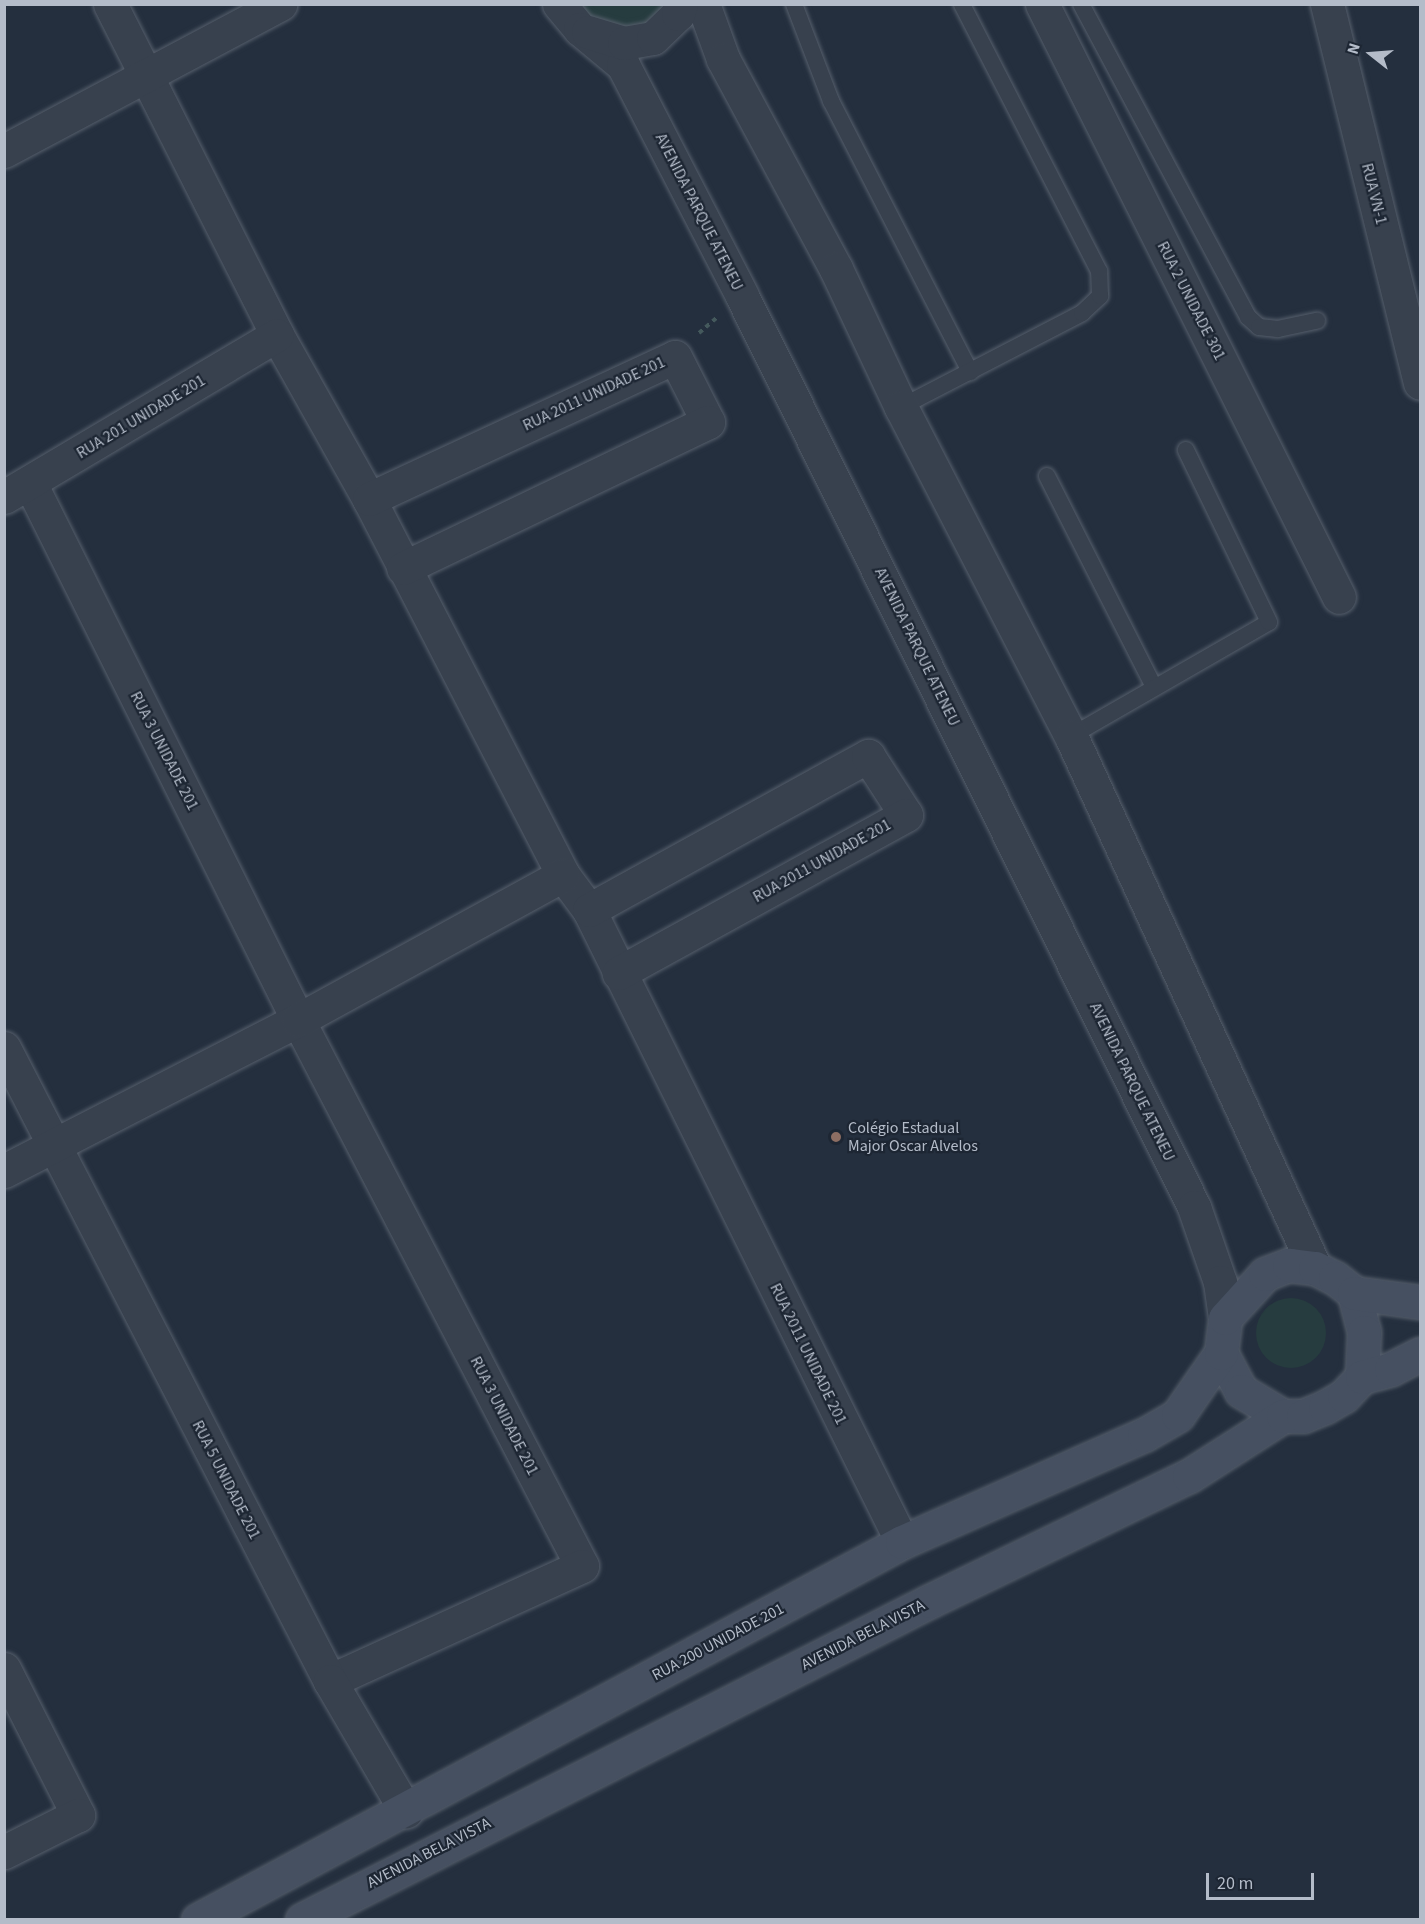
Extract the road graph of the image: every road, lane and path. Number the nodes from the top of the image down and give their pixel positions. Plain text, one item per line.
1 (110, 4) edge
2 (280, 4) edge
3 (559, 4) edge
4 (681, 4) edge
5 (703, 4) edge
6 (794, 4) edge
7 (962, 4) edge
8 (1042, 4) edge
9 (1080, 4) edge
10 (1327, 4) edge
11 (580, 29) junction
12 (146, 75) junction
13 (4, 151) edge
14 (742, 296) junction
15 (1317, 321) dead end
16 (278, 335) junction
17 (675, 357) junction
18 (970, 372) junction
19 (1420, 384) edge
20 (902, 407) junction
21 (1186, 450) dead end
22 (1047, 476) dead end
23 (17, 490) edge
24 (369, 499) junction
25 (403, 568) junction
26 (1339, 597) dead end
27 (1154, 687) junction
28 (1071, 736) junction
29 (563, 875) junction
30 (589, 910) junction
31 (619, 973) junction
32 (298, 1020) junction
33 (4, 1048) edge
34 (53, 1145) junction
35 (4, 1171) edge
36 (1315, 1268) junction
37 (1354, 1293) junction
38 (1420, 1302) edge
39 (1225, 1318) junction
40 (1221, 1353) junction
41 (1420, 1354) edge
42 (1362, 1377) junction
43 (1283, 1416) junction
44 (902, 1542) junction
45 (4, 1669) edge
46 (330, 1681) junction
47 (406, 1811) junction
48 (4, 1852) edge
49 (198, 1920) edge
50 (302, 1920) edge

1 - 12 street, RUA 2011 UNIDADE 201
2 - 12 street
3 - 11 street, AVENIDA PARQUE ATENEU
4 - 11 street
5 - 20 street
6 - 18 lane
7 - 18 lane
8 - 26 street, RUA 2 UNIDADE 301
9 - 15 lane
10 - 19 street, RUA VN-1
11 - 14 street, AVENIDA PARQUE ATENEU
12 - 13 street
12 - 16 street, RUA 2011 UNIDADE 201
14 - 17 path
14 - 39 street, AVENIDA PARQUE ATENEU
16 - 23 street, RUA 201 UNIDADE 201
16 - 24 street, RUA 2011 UNIDADE 201
17 - 24 street, RUA 2011 UNIDADE 201
17 - 25 street, RUA 2011 UNIDADE 201
18 - 20 lane
20 - 28 street
21 - 27 lane
22 - 27 lane
23 - 32 street, RUA 3 UNIDADE 201
24 - 25 street, RUA 2011 UNIDADE 201
25 - 29 street, RUA 2011 UNIDADE 201
27 - 28 lane
28 - 36 street
29 - 30 street, RUA 2011 UNIDADE 201
29 - 32 street
30 - 31 street, RUA 2011 UNIDADE 201
30 - 31 street, RUA 2011 UNIDADE 201
31 - 44 street, RUA 2011 UNIDADE 201
32 - 34 street
32 - 46 street, RUA 3 UNIDADE 201
33 - 34 street, RUA 5 UNIDADE 201
34 - 35 street
34 - 46 street, RUA 5 UNIDADE 201
36 - 37 main road
36 - 39 main road
37 - 38 main road
37 - 42 main road
39 - 40 main road
40 - 43 main road
40 - 44 main road, RUA 200 UNIDADE 201
41 - 42 main road, AVENIDA BELA VISTA
42 - 43 main road, AVENIDA BELA VISTA
43 - 50 main road, AVENIDA BELA VISTA
44 - 47 main road, RUA 200 UNIDADE 201
45 - 48 street
46 - 47 street, RUA 5 UNIDADE 201
47 - 49 main road, RUA 200 UNIDADE 201

